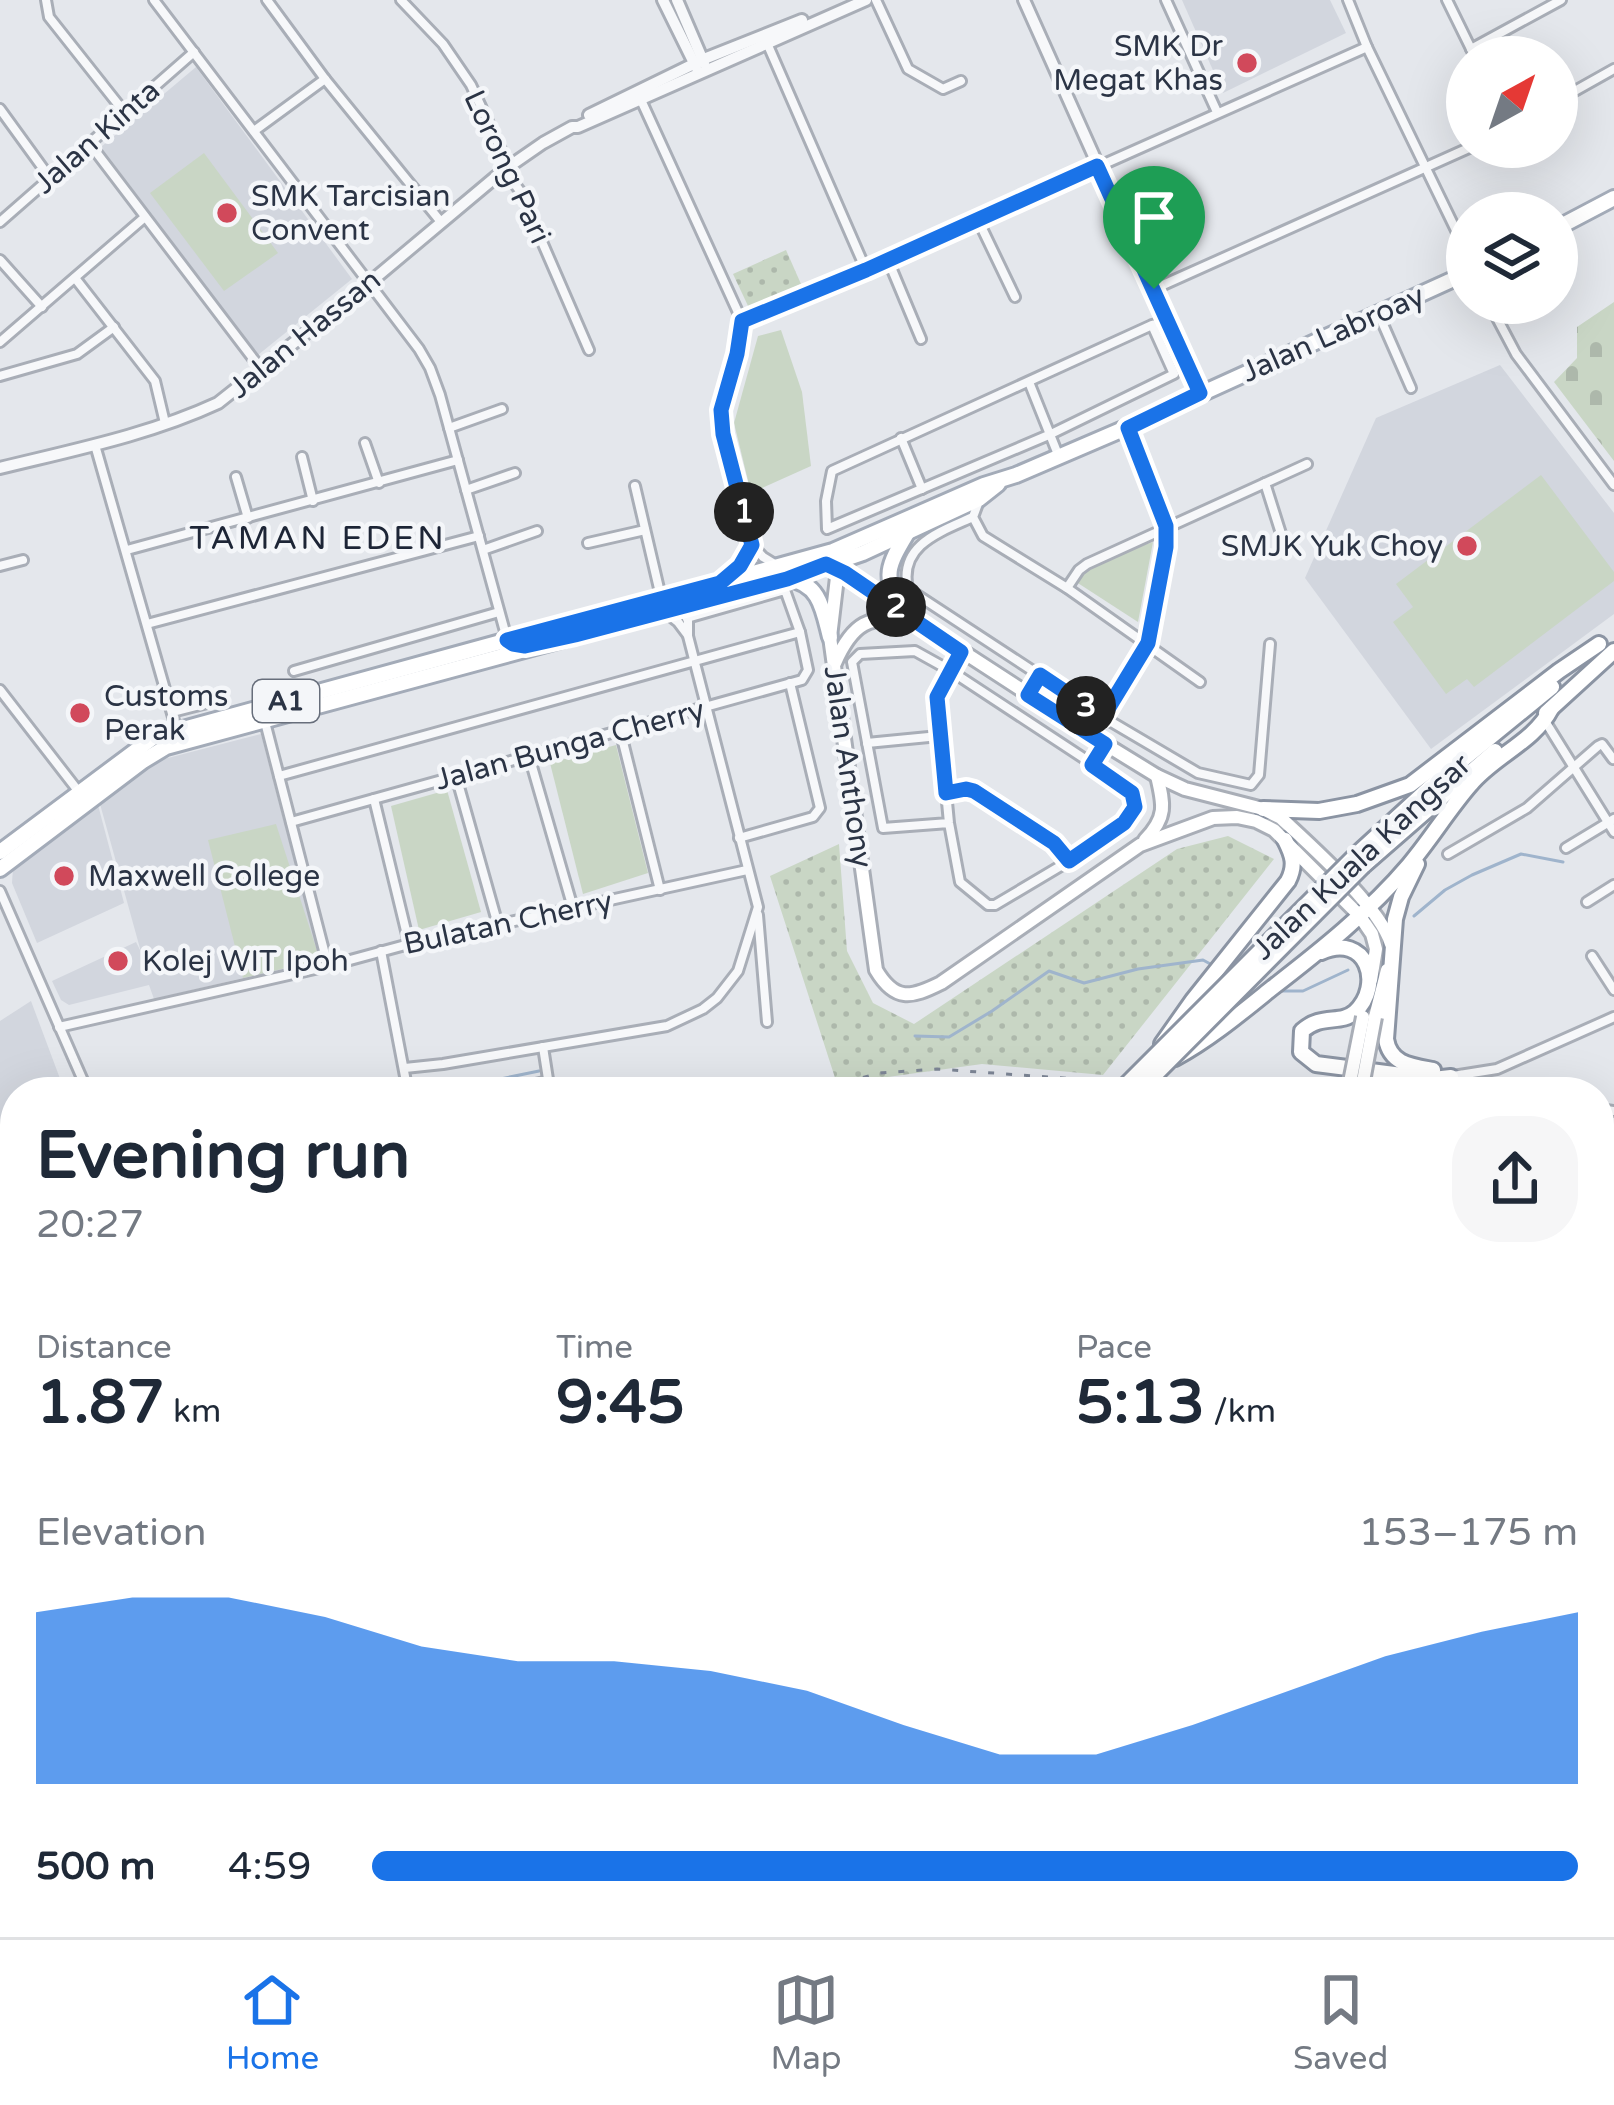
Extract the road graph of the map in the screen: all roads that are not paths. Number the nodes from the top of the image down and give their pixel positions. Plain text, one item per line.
1 (46, 0) edge
2 (154, 0) edge
3 (266, 0) edge
4 (401, 0) edge
5 (663, 0) edge
6 (676, 0) edge
7 (854, 0) edge
8 (866, 0) edge
9 (876, 0) edge
10 (1024, 0) edge
11 (1166, 0) edge
12 (1348, 0) edge
13 (1447, 0) edge
14 (1562, 0) edge
15 (1465, 36) edge
16 (1502, 36) edge
17 (767, 43) junction
18 (1367, 47) junction
19 (194, 52) junction
20 (700, 65) junction
21 (1614, 69) edge
22 (325, 79) junction
23 (961, 81) dead end
24 (1578, 89) edge
25 (638, 95) junction
26 (0, 109) edge
27 (1217, 112) junction
28 (124, 113) junction
29 (254, 131) junction
30 (90, 143) junction
31 (1446, 159) edge
32 (1097, 166) junction
33 (1428, 168) junction
34 (504, 170) junction
35 (50, 178) junction
36 (1614, 198) edge
37 (1446, 207) edge
38 (145, 217) junction
39 (1578, 217) edge
40 (978, 220) junction
41 (0, 222) edge
42 (441, 222) junction
43 (0, 260) edge
44 (888, 260) junction
45 (866, 270) junction
46 (75, 278) junction
47 (1446, 283) edge
48 (368, 284) junction
49 (1154, 289) junction
50 (1016, 297) dead end
51 (42, 307) junction
52 (1379, 314) junction
53 (1167, 320) junction
54 (742, 321) junction
55 (1500, 324) edge
56 (1152, 325) junction
57 (114, 327) junction
58 (921, 339) dead end
59 (0, 342) edge
60 (589, 350) dead end
61 (261, 369) junction
62 (0, 376) edge
63 (1029, 382) junction
64 (1411, 388) dead end
65 (1200, 393) junction
66 (502, 409) dead end
67 (165, 423) junction
68 (449, 428) junction
69 (1128, 428) junction
70 (1051, 434) junction
71 (901, 438) junction
72 (365, 443) dead end
73 (95, 445) junction
74 (302, 457) dead end
75 (1059, 457) junction
76 (458, 460) junction
77 (1307, 464) dead end
78 (0, 468) edge
79 (514, 473) dead end
80 (236, 477) dead end
81 (1001, 480) junction
82 (379, 483) junction
83 (1265, 483) junction
84 (1614, 485) edge
85 (635, 487) dead end
86 (922, 489) junction
87 (466, 490) junction
88 (979, 499) junction
89 (313, 501) junction
90 (973, 517) junction
91 (248, 518) junction
92 (1166, 526) junction
93 (645, 530) junction
94 (909, 530) junction
95 (537, 531) dead end
96 (479, 536) junction
97 (587, 542) dead end
98 (856, 542) junction
99 (1284, 543) dead end
100 (752, 545) junction
101 (127, 550) junction
102 (483, 550) junction
103 (23, 560) dead end
104 (835, 564) junction
105 (0, 566) edge
106 (782, 572) junction
107 (720, 583) junction
108 (1066, 589) junction
109 (674, 606) junction
110 (901, 610) junction
111 (499, 612) junction
112 (147, 624) junction
113 (919, 624) junction
114 (800, 632) junction
115 (1614, 632) edge
116 (575, 635) junction
117 (688, 635) junction
118 (830, 637) junction
119 (507, 640) junction
120 (1148, 643) junction
121 (1270, 644) dead end
122 (1599, 644) junction
123 (1614, 651) edge
124 (961, 652) junction
125 (479, 661) junction
126 (694, 661) junction
127 (834, 664) junction
128 (294, 671) dead end
129 (951, 671) junction
130 (1040, 675) junction
131 (1200, 682) dead end
132 (790, 683) junction
133 (0, 690) edge
134 (1028, 695) junction
135 (219, 700) dead end
136 (706, 707) junction
137 (172, 712) junction
138 (1548, 715) junction
139 (1103, 717) junction
140 (265, 722) junction
141 (620, 730) junction
142 (177, 731) junction
143 (939, 736) junction
144 (867, 743) junction
145 (1105, 744) junction
146 (529, 756) junction
147 (1613, 759) edge
148 (137, 765) junction
149 (1092, 765) junction
150 (1572, 766) junction
151 (279, 776) junction
152 (456, 776) junction
153 (1157, 776) junction
154 (80, 792) junction
155 (946, 793) junction
156 (374, 799) junction
157 (1263, 808) junction
158 (290, 822) junction
159 (61, 823) junction
160 (949, 823) junction
161 (1612, 825) edge
162 (739, 838) junction
163 (1430, 838) junction
164 (1285, 840) junction
165 (1140, 845) junction
166 (1566, 848) dead end
167 (0, 852) edge
168 (1448, 854) dead end
169 (1069, 861) junction
170 (0, 868) edge
171 (747, 870) junction
172 (1614, 885) edge
173 (660, 890) junction
174 (0, 891) edge
175 (1587, 902) dead end
176 (573, 908) junction
177 (758, 908) junction
178 (1364, 911) junction
179 (498, 925) junction
180 (409, 944) junction
181 (1391, 946) junction
182 (381, 951) junction
183 (1315, 955) junction
184 (1592, 956) dead end
185 (328, 966) junction
186 (1614, 990) edge
187 (1369, 991) junction
188 (1369, 1017) junction
189 (1614, 1018) edge
190 (767, 1022) dead end
191 (59, 1027) junction
192 (543, 1047) junction
193 (1168, 1061) junction
194 (1148, 1063) junction
195 (405, 1068) junction
196 (1456, 1076) junction
197 (81, 1077) edge
198 (406, 1077) edge
199 (548, 1077) edge
200 (1134, 1077) edge
201 (1153, 1077) edge
202 (1352, 1077) edge
203 (1363, 1077) edge
204 (1418, 1077) edge
205 (1451, 1077) edge

1 - 28 street
2 - 19 street
3 - 22 street
4 - 34 street, Lorong Pari
5 - 20 street
6 - 20 street
7 - 20 street
8 - 17 street
9 - 23 street
10 - 32 street
11 - 27 street
12 - 18 street
13 - 15 street
14 - 16 street
17 - 20 street
17 - 45 street
18 - 27 street
18 - 33 street
19 - 28 street, Jalan Kinta
19 - 29 street
20 - 25 street, Jalan Hassan
21 - 24 street
22 - 29 street
22 - 42 street
25 - 34 street, Jalan Hassan
25 - 54 street
26 - 35 street
27 - 32 street
28 - 30 street, Jalan Kinta
29 - 48 street
30 - 35 street, Jalan Kinta
30 - 38 street
31 - 33 street
32 - 40 street
32 - 49 street
33 - 37 street
33 - 49 street
34 - 42 street, Jalan Hassan
34 - 60 street, Lorong Pari
35 - 41 street, Jalan Kinta
36 - 39 main road
38 - 46 street
38 - 61 street
40 - 44 street
40 - 50 street
42 - 48 street, Jalan Hassan
43 - 51 street
44 - 45 street
44 - 58 street
45 - 54 street
46 - 51 street
46 - 57 street
47 - 52 main road, Jalan Labroay
48 - 61 street, Jalan Hassan
48 - 68 street
49 - 53 street
51 - 59 street
52 - 64 street
52 - 65 main road, Jalan Labroay
53 - 56 street
53 - 65 street
54 - 100 street
55 - 84 street
56 - 63 street
56 - 70 street
57 - 62 street
57 - 67 street
61 - 67 street, Jalan Hassan
63 - 70 street
63 - 71 street
65 - 69 main road, Jalan Labroay
66 - 68 street
67 - 73 street, Jalan Hassan
68 - 76 street
69 - 75 main road, Jalan Labroay
69 - 92 street
70 - 75 street
70 - 86 street
71 - 86 street
71 - 86 street
72 - 82 street
73 - 78 street, Jalan Hassan
73 - 101 street
74 - 89 street
75 - 81 main road, Jalan Labroay
76 - 82 street
76 - 87 street
77 - 83 street
79 - 87 street
80 - 91 street
81 - 88 main road, A1
81 - 98 main road, A1
82 - 89 street
83 - 92 street
83 - 99 street
85 - 93 street
87 - 96 street
88 - 90 street
88 - 94 main road, A1
89 - 91 street
90 - 108 street
90 - 130 street
91 - 101 street
92 - 108 street
92 - 120 street
93 - 97 street
93 - 109 street
94 - 104 main road, A1
94 - 110 main road
95 - 102 street
96 - 102 street
96 - 112 street
98 - 104 main road
98 - 106 main road, A1
100 - 106 street
100 - 107 street
101 - 112 street
102 - 111 street
103 - 105 street
104 - 106 main road, A1
104 - 110 main road
104 - 118 main road, Jalan Anthony
106 - 107 main road, A1
106 - 109 main road, A1
106 - 118 main road
107 - 109 main road, A1
108 - 120 street
109 - 114 street
109 - 116 main road, A1
109 - 117 street
109 - 117 street
109 - 119 main road, A1
110 - 113 main road
111 - 119 street
111 - 128 street
112 - 137 street
113 - 124 main road
113 - 127 main road
114 - 126 street
114 - 132 street
115 - 122 main road, Jalan Kuala Kangsar
116 - 119 main road
116 - 125 main road, A1
117 - 126 street
118 - 127 main road, Jalan Anthony
119 - 125 main road
119 - 142 main road, A1
120 - 131 street
120 - 139 street
121 - 139 street
122 - 157 main road
122 - 194 main road, Jalan Kuala Kangsar, bridge
123 - 138 main road, Jalan Kuala Kangsar
124 - 129 street
124 - 134 main road
125 - 140 main road, A1
126 - 136 street
126 - 151 street
127 - 165 main road, Jalan Anthony
129 - 143 street
129 - 144 street
129 - 149 street
130 - 134 street
130 - 139 street
132 - 136 street, Jalan Bunga Cherry
132 - 162 street
133 - 154 street
134 - 145 main road
135 - 137 street
136 - 141 street, Jalan Bunga Cherry
136 - 162 street
137 - 142 street
138 - 150 street
138 - 163 main road
138 - 193 main road, Jalan Kuala Kangsar, bridge
140 - 148 main road, A1
140 - 151 street
141 - 146 street, Jalan Bunga Cherry
141 - 173 street
142 - 154 main road, A1
143 - 144 street
143 - 155 street
144 - 160 street
145 - 149 street
145 - 153 main road
146 - 152 street, Jalan Bunga Cherry
146 - 176 street
147 - 150 street
148 - 154 main road
148 - 159 main road, A1
149 - 169 street
150 - 161 street
150 - 168 street
151 - 158 street
152 - 156 street, Jalan Bunga Cherry
152 - 179 street
153 - 157 main road
153 - 165 main road
154 - 159 main road
154 - 167 main road, A1
155 - 160 street
155 - 169 street
156 - 158 street, Jalan Bunga Cherry
156 - 180 street
157 - 178 main road
158 - 185 street
159 - 170 main road, A1
160 - 169 street
161 - 166 street
162 - 171 street
163 - 178 main road
163 - 181 main road
164 - 165 main road
164 - 178 main road
164 - 194 main road, bridge
171 - 173 street, Bulatan Cherry
171 - 177 street
172 - 175 street
173 - 176 street, Bulatan Cherry
174 - 191 street
176 - 179 street, Bulatan Cherry
177 - 190 street
177 - 192 street
178 - 181 main road
178 - 183 main road
178 - 187 main road
179 - 180 street, Bulatan Cherry
180 - 182 street, Bulatan Cherry
181 - 188 main road
181 - 196 main road
182 - 185 street, Bulatan Cherry
182 - 195 street
183 - 187 main road
183 - 193 main road, bridge
184 - 186 street
185 - 191 street, Bulatan Cherry
187 - 188 main road
187 - 204 main road
188 - 202 main road, bridge
188 - 203 main road, bridge
189 - 196 street
191 - 197 street
192 - 195 street
192 - 199 street
193 - 201 main road, Jalan Kuala Kangsar, bridge
194 - 200 main road, Jalan Kuala Kangsar, bridge
195 - 198 street
196 - 205 main road

